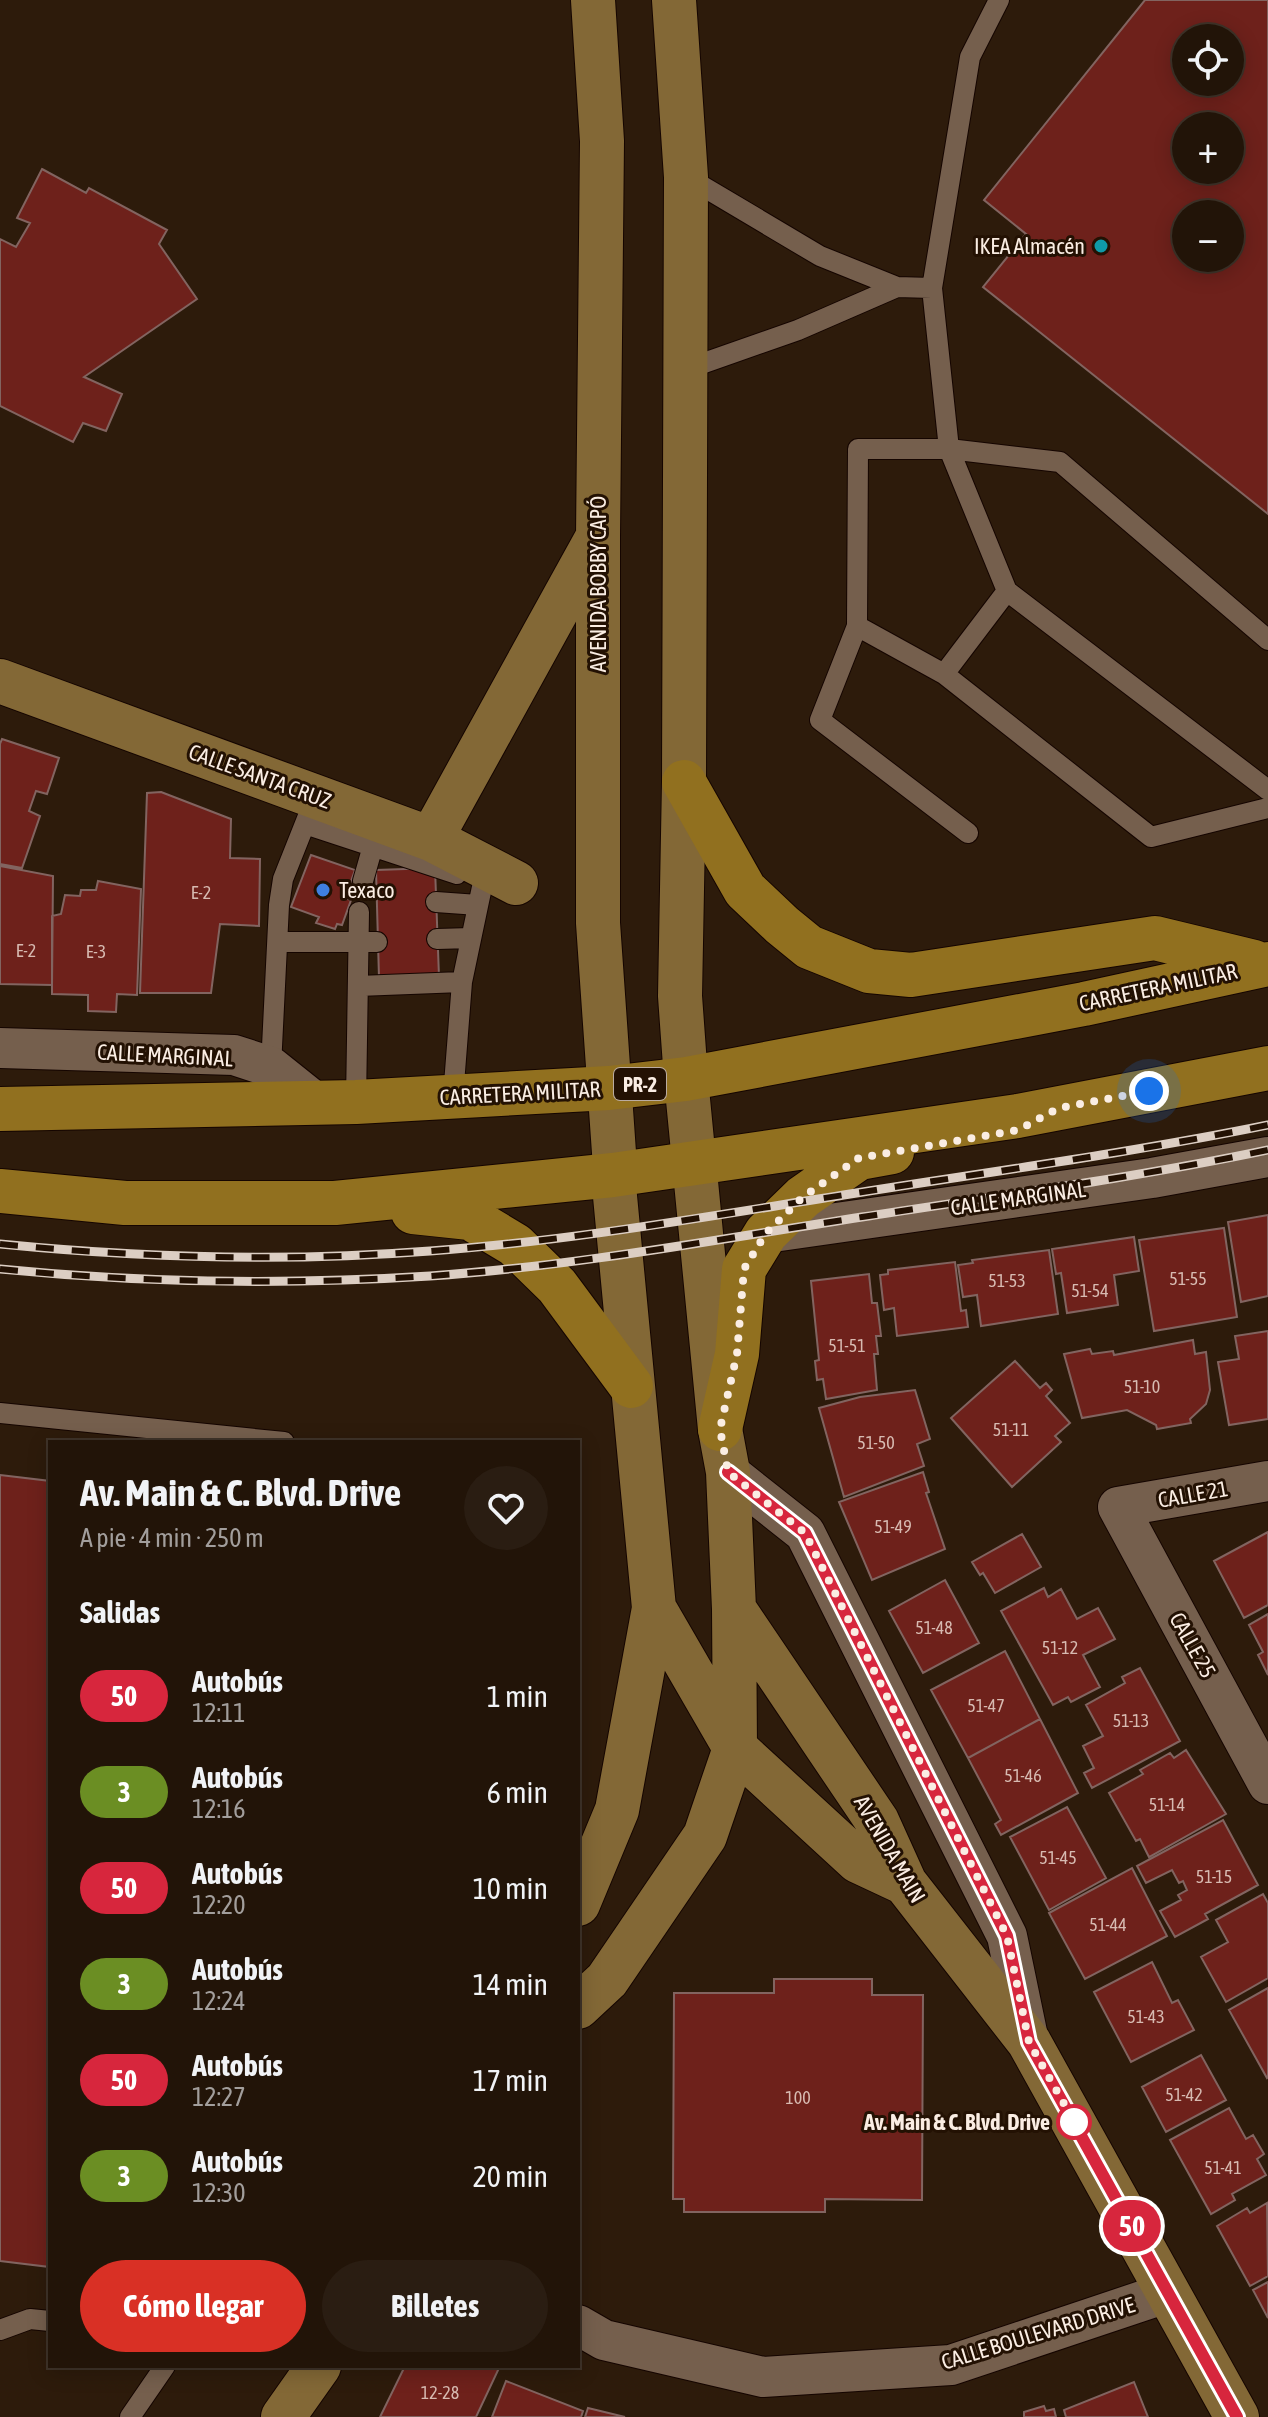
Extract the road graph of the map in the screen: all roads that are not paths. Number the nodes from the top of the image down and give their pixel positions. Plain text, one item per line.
1 (593, 0) edge
2 (674, 0) edge
3 (999, 0) edge
4 (686, 177) junction
5 (897, 287) junction
6 (932, 288) junction
7 (684, 370) junction
8 (949, 449) junction
9 (598, 536) junction
10 (1007, 591) junction
11 (857, 626) junction
12 (1268, 640) edge
13 (944, 674) junction
14 (0, 681) edge
15 (684, 782) junction
16 (1268, 790) edge
17 (1268, 808) edge
18 (310, 810) junction
19 (376, 833) junction
20 (968, 833) dead end
21 (431, 839) junction
22 (363, 881) dead end
23 (491, 885) junction
24 (436, 902) dead end
25 (359, 912) dead end
26 (471, 938) junction
27 (437, 939) dead end
28 (279, 942) junction
29 (368, 942) junction
30 (1266, 964) edge
31 (462, 982) junction
32 (358, 986) junction
33 (0, 1048) edge
34 (271, 1067) junction
35 (1268, 1068) edge
36 (686, 1079) junction
37 (609, 1088) junction
38 (453, 1097) junction
39 (336, 1102) junction
40 (1059, 1108) junction
41 (0, 1109) edge
42 (1268, 1157) edge
43 (695, 1163) junction
44 (614, 1171) junction
45 (0, 1191) edge
46 (335, 1203) junction
47 (766, 1233) junction
48 (631, 1386) junction
49 (0, 1413) edge
50 (720, 1429) junction
51 (264, 1440) edge
52 (728, 1472) junction
53 (1268, 1481) edge
54 (1118, 1507) joint
55 (654, 1608) junction
56 (734, 1609) junction
57 (735, 1748) junction
58 (1268, 1784) edge
59 (905, 1883) junction
60 (580, 1899) edge
61 (580, 2005) edge
62 (1029, 2042) junction
63 (1169, 2292) junction
64 (48, 2321) edge
65 (580, 2326) edge
66 (0, 2330) edge
67 (164, 2368) edge
68 (318, 2368) edge
69 (130, 2417) edge
70 (283, 2417) edge
71 (1237, 2417) edge

1 - 9 street, AVENIDA BOBBY CAPÓ
2 - 4 street
3 - 6 lane
4 - 5 lane
4 - 7 street
5 - 6 lane
5 - 7 lane
6 - 8 lane
7 - 15 street
8 - 10 lane
8 - 11 lane
8 - 12 lane
9 - 21 street
9 - 37 street, AVENIDA BOBBY CAPÓ
10 - 13 lane
10 - 16 lane
11 - 13 lane
11 - 20 lane
13 - 17 lane
14 - 18 street, CALLE SANTA CRUZ
15 - 30 main road
15 - 36 street
18 - 19 street, CALLE SANTA CRUZ
18 - 28 lane
19 - 21 street, CALLE SANTA CRUZ
19 - 22 lane
19 - 23 lane
21 - 23 street, CALLE SANTA CRUZ
23 - 24 lane
23 - 26 lane
25 - 29 lane
26 - 27 lane
26 - 31 lane
28 - 29 lane
28 - 34 lane
29 - 32 lane
30 - 36 main road, CARRETERA MILITAR / PR-2
31 - 32 lane
31 - 38 lane
32 - 39 lane
33 - 34 street, CALLE MARGINAL
34 - 39 street, CALLE MARGINAL
35 - 40 main road
36 - 37 main road, CARRETERA MILITAR / PR-2
36 - 43 street
37 - 38 main road, CARRETERA MILITAR / PR-2
37 - 44 street, AVENIDA BOBBY CAPÓ
38 - 39 main road, CARRETERA MILITAR / PR-2
39 - 41 main road, CARRETERA MILITAR / PR-2
40 - 43 main road
40 - 47 main road
42 - 47 street, CALLE MARGINAL
43 - 44 main road
43 - 50 street
44 - 46 main road
44 - 48 street, AVENIDA BOBBY CAPÓ
45 - 46 main road
46 - 48 main road
47 - 50 main road
48 - 55 street, AVENIDA BOBBY CAPÓ
49 - 51 lane
50 - 52 street
52 - 56 street
52 - 62 street, AVENIDA MAIN
53 - 54 street, CALLE 21
54 - 58 street, CALLE 25
55 - 57 street
55 - 60 street
56 - 57 street
56 - 59 street, AVENIDA MAIN
57 - 59 street
57 - 61 street
59 - 62 street, AVENIDA MAIN
62 - 63 street, AVENIDA MAIN
63 - 65 street, CALLE BOULEVARD DRIVE
63 - 71 street, AVENIDA MAIN
64 - 66 lane
67 - 69 lane
68 - 70 street

